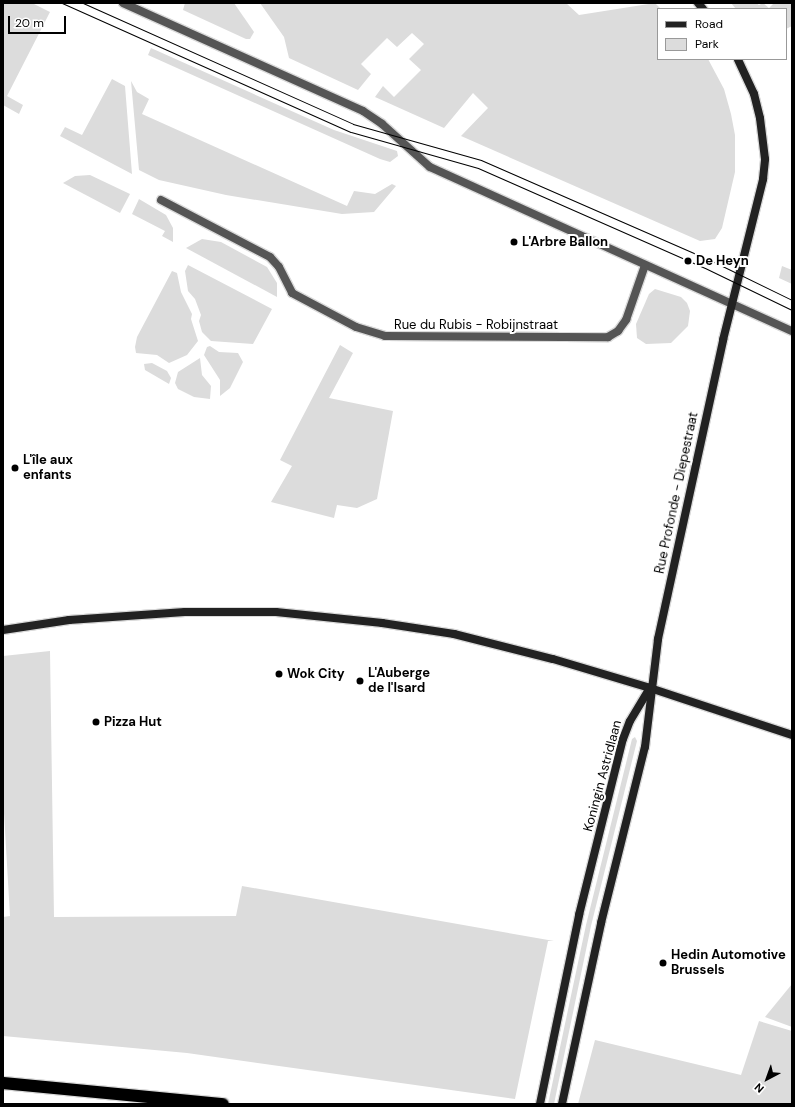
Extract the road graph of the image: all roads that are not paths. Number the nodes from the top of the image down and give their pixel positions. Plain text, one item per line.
1 (123, 3) edge
2 (738, 60) edge
3 (161, 200) dead end
4 (645, 264) junction
5 (732, 304) junction
6 (792, 331) edge
7 (3, 630) edge
8 (650, 688) junction
9 (792, 735) edge
10 (3, 1083) edge
11 (223, 1104) edge
12 (540, 1104) edge
13 (562, 1104) edge

1 - 4 street
2 - 5 street, Rue Profonde - Diepestraat
3 - 4 street, Rue du Rubis - Robijnstraat
4 - 5 street
5 - 6 street
5 - 8 street, Rue Profonde - Diepestraat
7 - 8 street
8 - 9 street
8 - 12 street, Koningin Astridlaan
8 - 13 street
10 - 11 highway

